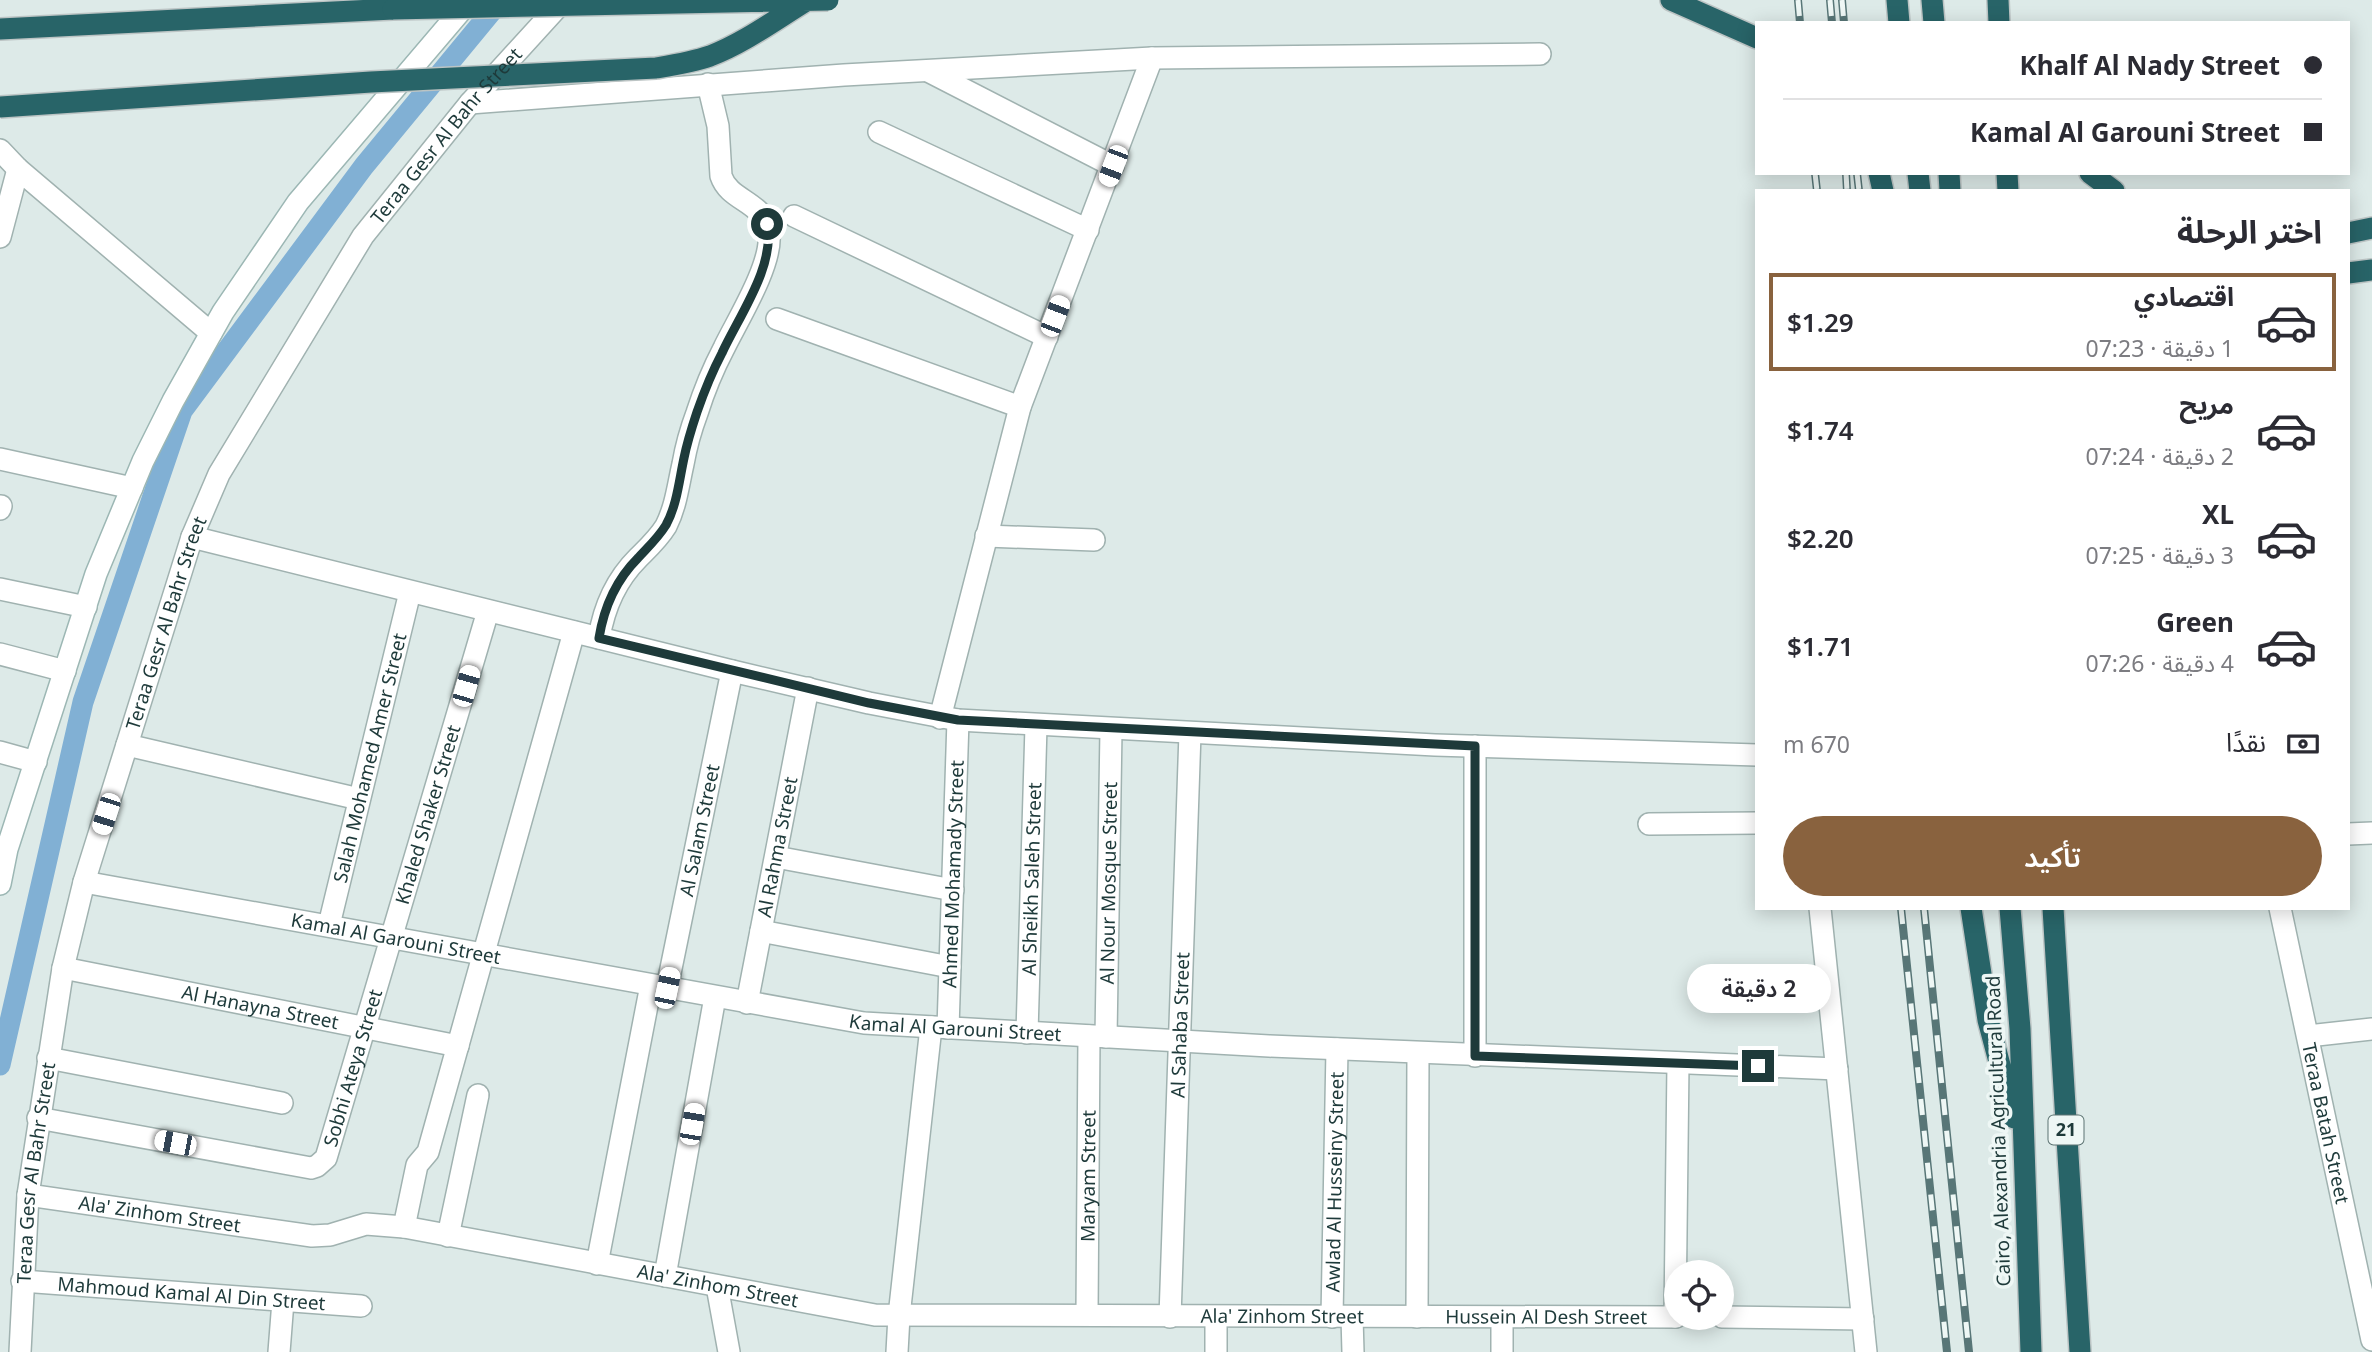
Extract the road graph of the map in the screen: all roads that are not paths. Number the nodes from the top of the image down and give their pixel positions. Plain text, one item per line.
1 (470, 0) edge
2 (564, 0) edge
3 (828, 0) edge
4 (1671, 0) edge
5 (1897, 0) edge
6 (1932, 0) edge
7 (806, 1) edge
8 (1899, 21) edge
9 (1934, 21) edge
10 (0, 29) edge
11 (1755, 37) edge
12 (1540, 54) dead end
13 (1152, 58) junction
14 (928, 71) junction
15 (708, 84) junction
16 (470, 103) junction
17 (0, 107) edge
18 (879, 132) dead end
19 (0, 150) edge
20 (1113, 166) junction
21 (18, 169) junction
22 (2093, 175) edge
23 (2111, 189) edge
24 (794, 216) dead end
25 (2372, 228) edge
26 (1088, 230) junction
27 (2350, 233) edge
28 (0, 237) edge
29 (2372, 270) edge
30 (2350, 273) edge
31 (777, 319) dead end
32 (211, 333) junction
33 (1047, 337) junction
34 (1020, 407) junction
35 (0, 459) edge
36 (132, 488) junction
37 (986, 536) junction
38 (192, 537) junction
39 (1094, 540) dead end
40 (0, 589) edge
41 (410, 592) junction
42 (86, 607) junction
43 (488, 611) junction
44 (574, 632) junction
45 (599, 638) junction
46 (0, 654) edge
47 (65, 671) junction
48 (732, 671) junction
49 (808, 688) junction
50 (949, 719) junction
51 (1036, 726) junction
52 (1111, 730) junction
53 (1190, 733) junction
54 (127, 746) junction
55 (1475, 746) junction
56 (0, 752) edge
57 (1755, 755) edge
58 (36, 762) junction
59 (359, 799) junction
60 (1755, 823) edge
61 (1649, 824) dead end
62 (2372, 833) edge
63 (2350, 834) edge
64 (4, 848) edge
65 (776, 857) junction
66 (84, 882) junction
67 (0, 884) edge
68 (953, 890) junction
69 (1820, 910) edge
70 (1971, 910) edge
71 (2010, 910) edge
72 (2053, 910) edge
73 (2280, 910) edge
74 (329, 925) junction
75 (761, 931) junction
76 (392, 936) junction
77 (484, 953) junction
78 (950, 967) junction
79 (63, 968) junction
80 (659, 987) junction
81 (715, 997) junction
82 (747, 1003) junction
83 (364, 1027) junction
84 (939, 1028) junction
85 (2372, 1029) edge
86 (1027, 1033) junction
87 (2308, 1036) junction
88 (1098, 1037) junction
89 (1180, 1041) junction
90 (458, 1046) junction
91 (1337, 1049) junction
92 (1418, 1052) junction
93 (1475, 1056) junction
94 (48, 1058) junction
95 (1678, 1063) junction
96 (1837, 1069) junction
97 (478, 1095) dead end
98 (282, 1103) dead end
99 (38, 1118) junction
100 (2024, 1153) junction
101 (28, 1195) junction
102 (404, 1227) junction
103 (447, 1236) junction
104 (1676, 1260) edge
105 (597, 1264) junction
106 (665, 1276) junction
107 (22, 1281) junction
108 (717, 1286) junction
109 (284, 1301) junction
110 (361, 1306) dead end
111 (1087, 1314) junction
112 (899, 1315) junction
113 (1170, 1317) junction
114 (1216, 1317) junction
115 (1342, 1317) junction
116 (1417, 1317) junction
117 (1664, 1317) edge
118 (1734, 1317) edge
119 (1502, 1318) junction
120 (1863, 1319) junction
121 (2372, 1340) edge
122 (20, 1352) edge
123 (279, 1352) edge
124 (729, 1352) edge
125 (897, 1352) edge
126 (1216, 1352) edge
127 (1353, 1352) edge
128 (1503, 1352) edge
129 (1867, 1352) edge
130 (2031, 1352) edge
131 (2080, 1352) edge

1 - 32 street
2 - 16 street, Teraa Gesr Al Bahr Street
3 - 7 highway, bridge
4 - 11 highway
5 - 8 highway
6 - 9 highway
7 - 10 highway, bridge
7 - 17 highway, bridge
12 - 13 street
13 - 14 street
13 - 20 street, Ahmed Mohamady Street
14 - 15 street
14 - 20 street
15 - 16 street
15 - 45 street
16 - 38 street, Teraa Gesr Al Bahr Street
18 - 26 street
19 - 21 street
20 - 26 street, Ahmed Mohamady Street
21 - 28 street
21 - 32 street
22 - 23 highway
24 - 33 street
25 - 27 highway
26 - 33 street, Ahmed Mohamady Street
29 - 30 highway
31 - 34 street
32 - 36 street
33 - 34 street, Ahmed Mohamady Street
34 - 37 street, Ahmed Mohamady Street
35 - 36 street
36 - 42 street
37 - 39 street
37 - 50 street, Ahmed Mohamady Street
38 - 41 street
38 - 54 street, Teraa Gesr Al Bahr Street
40 - 42 street
41 - 43 street
41 - 59 street, Salah Mohamed Amer Street
42 - 47 street
43 - 44 street
43 - 76 street, Khaled Shaker Street
44 - 45 street
44 - 77 street
45 - 48 street
46 - 47 street
47 - 58 street
48 - 49 street
48 - 80 street, Al Salam Street
49 - 50 street
49 - 65 street, Al Rahma Street
50 - 51 street
50 - 68 street, Ahmed Mohamady Street
51 - 52 street
51 - 86 street, Al Sheikh Saleh Street
52 - 53 street
52 - 88 street, Al Nour Mosque Street
53 - 55 street
53 - 89 street, Al Sahaba Street
54 - 59 street
54 - 66 street, Teraa Gesr Al Bahr Street
55 - 57 street
55 - 93 street
56 - 58 street
58 - 64 street
59 - 74 street, Salah Mohamed Amer Street
60 - 61 street
62 - 63 street
64 - 67 street
65 - 68 street
65 - 75 street, Al Rahma Street
66 - 74 street, Kamal Al Garouni Street
66 - 79 street, Teraa Gesr Al Bahr Street
68 - 78 street, Ahmed Mohamady Street
69 - 96 street
70 - 100 highway
71 - 100 highway, Cairo, Alexandria Agricultural Road / 21
72 - 131 highway, 21
73 - 87 street, Teraa Batah Street
74 - 76 street, Kamal Al Garouni Street
75 - 78 street
75 - 82 street, Al Rahma Street
76 - 77 street, Kamal Al Garouni Street
76 - 83 street, Sobhi Ateya Street
77 - 80 street, Kamal Al Garouni Street
77 - 90 street
78 - 84 street, Ahmed Mohamady Street
79 - 83 street, Al Hanayna Street
79 - 94 street, Teraa Gesr Al Bahr Street
80 - 81 street, Kamal Al Garouni Street
80 - 105 street, Al Salam Street
81 - 82 street, Kamal Al Garouni Street
81 - 106 street
82 - 84 street, Kamal Al Garouni Street
83 - 90 street, Al Hanayna Street
83 - 99 street, Sobhi Ateya Street
84 - 86 street, Kamal Al Garouni Street
84 - 112 street, Ahmed Mohamady Street
85 - 87 street
86 - 88 street, Kamal Al Garouni Street
87 - 121 street, Teraa Batah Street
88 - 89 street, Kamal Al Garouni Street
88 - 111 street, Maryam Street
89 - 91 street, Kamal Al Garouni Street
89 - 113 street, Al Sahaba Street
90 - 102 street
91 - 92 street, Kamal Al Garouni Street
91 - 115 street, Awlad Al Husseiny Street
92 - 93 street, Kamal Al Garouni Street
92 - 116 street
93 - 95 street, Kamal Al Garouni Street
94 - 98 street
94 - 99 street, Teraa Gesr Al Bahr Street
95 - 96 street, Kamal Al Garouni Street
95 - 104 street
96 - 120 street
97 - 103 street
99 - 101 street, Teraa Gesr Al Bahr Street
100 - 130 highway, Cairo, Alexandria Agricultural Road / 21
101 - 102 street, Ala' Zinhom Street
101 - 107 street, Teraa Gesr Al Bahr Street
102 - 103 street, Ala' Zinhom Street
103 - 105 street, Ala' Zinhom Street
105 - 106 street, Ala' Zinhom Street
106 - 108 street, Ala' Zinhom Street
107 - 109 street, Mahmoud Kamal Al Din Street
107 - 122 street, Teraa Gesr Al Bahr Street
108 - 112 street, Ala' Zinhom Street
108 - 124 street
109 - 110 street, Mahmoud Kamal Al Din Street
109 - 123 street
111 - 112 street, Ala' Zinhom Street
111 - 113 street, Ala' Zinhom Street
112 - 125 street, Ahmed Mohamady Street
113 - 114 street, Ala' Zinhom Street
114 - 115 street, Ala' Zinhom Street
114 - 126 street
115 - 116 street, Ala' Zinhom Street
115 - 127 street, Awlad Al Husseiny Street
116 - 119 street, Hussein Al Desh Street
117 - 119 street, Hussein Al Desh Street
118 - 120 street
119 - 128 street
120 - 129 street

